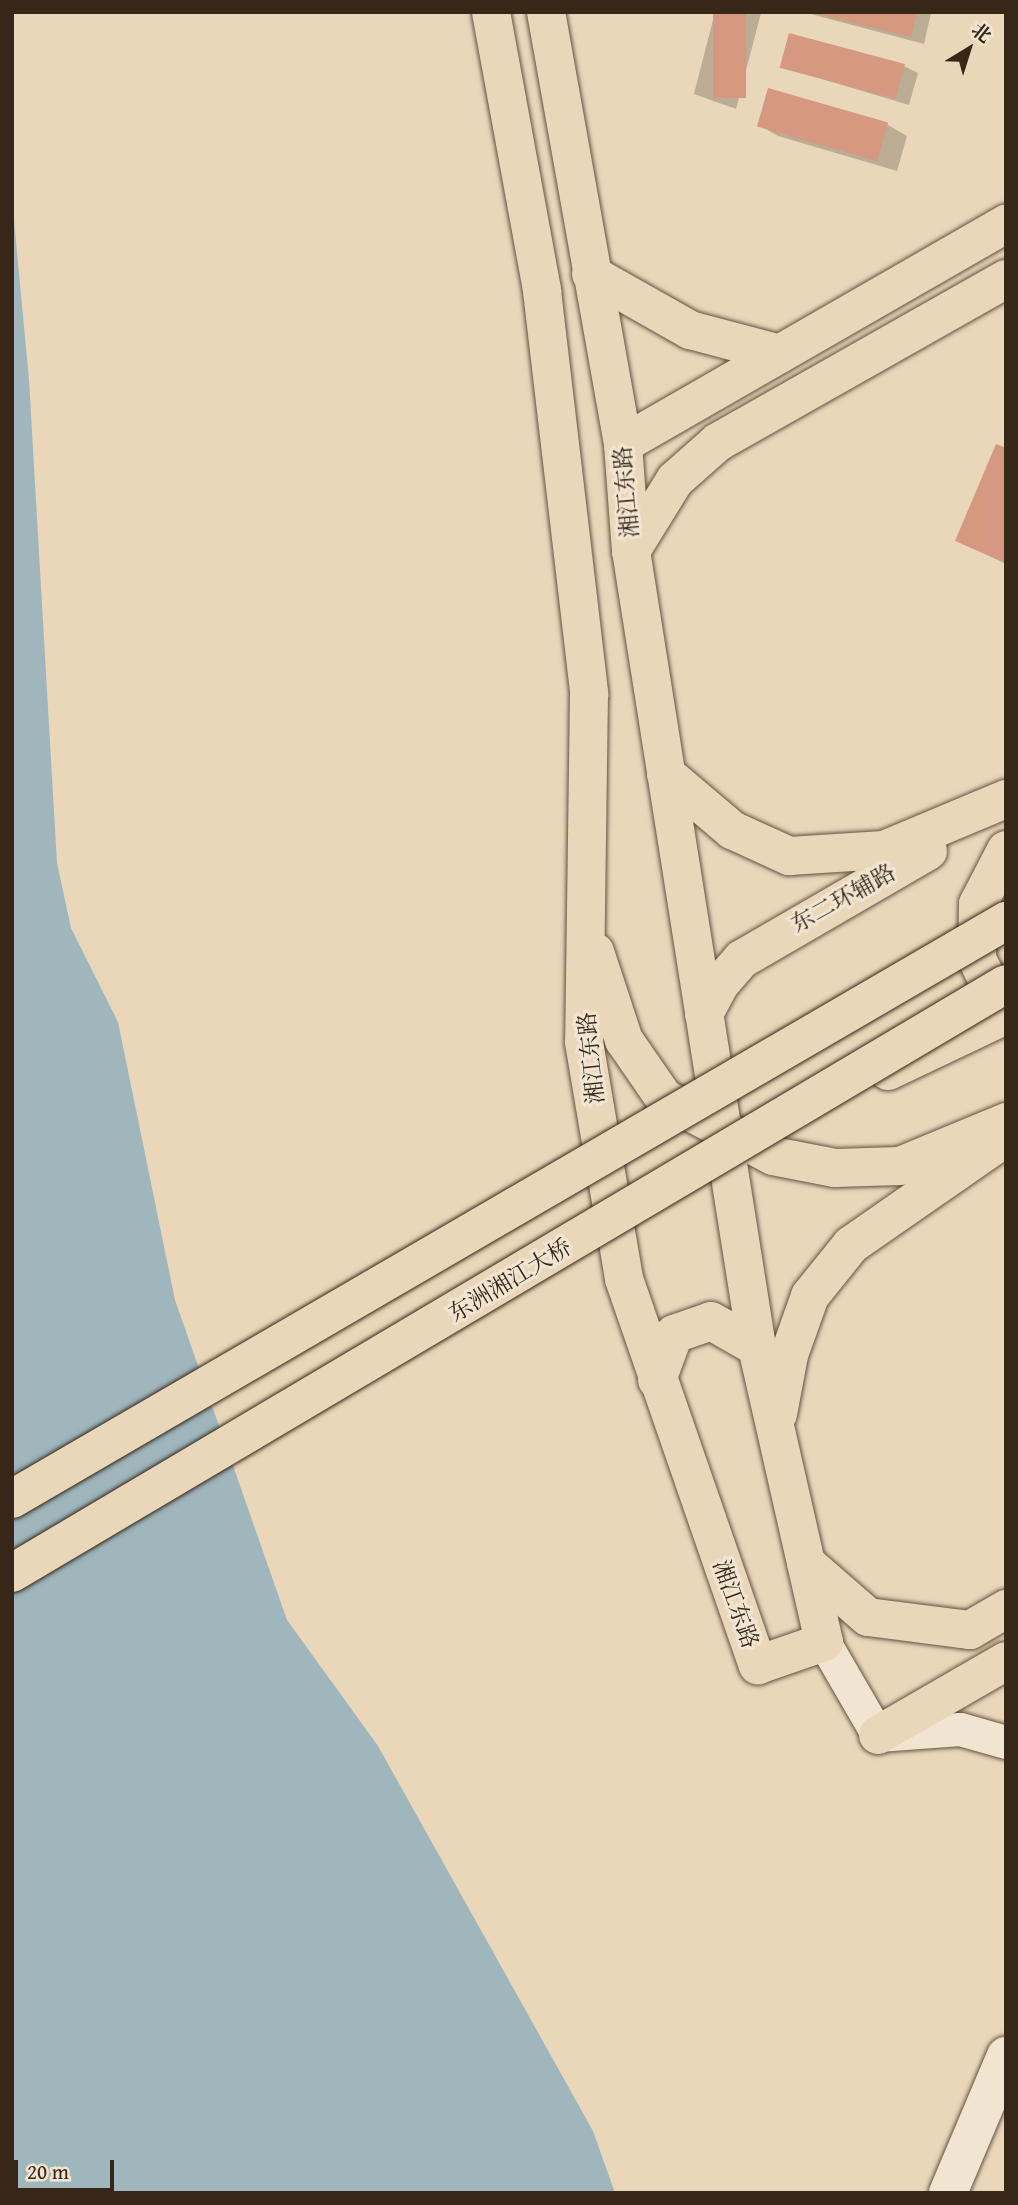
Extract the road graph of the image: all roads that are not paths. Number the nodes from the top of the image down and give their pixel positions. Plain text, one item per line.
1 (491, 12) edge
2 (545, 12) edge
3 (1006, 224) edge
4 (591, 274) junction
5 (1006, 279) edge
6 (779, 354) junction
7 (623, 444) junction
8 (631, 551) junction
9 (666, 774) junction
10 (1006, 799) edge
11 (1006, 807) edge
12 (1006, 850) edge
13 (1006, 920) edge
14 (586, 923) junction
15 (1006, 984) edge
16 (1006, 1005) edge
17 (704, 1014) junction
18 (1006, 1015) edge
19 (1006, 1122) edge
20 (766, 1128) junction
21 (722, 1129) junction
22 (1006, 1138) edge
23 (757, 1347) junction
24 (657, 1380) junction
25 (775, 1430) junction
26 (12, 1499) edge
27 (806, 1563) junction
28 (12, 1573) edge
29 (1006, 1609) edge
30 (824, 1642) junction
31 (1006, 1661) edge
32 (878, 1735) junction
33 (1006, 1742) edge
34 (1006, 2056) edge
35 (948, 2193) edge

1 - 14 main road, 湘江东路
2 - 4 main road, 湘江东路
3 - 6 main road
4 - 6 main road
4 - 7 main road, 湘江东路
5 - 8 main road
6 - 7 main road
7 - 8 main road, 湘江东路
8 - 9 main road, 湘江东路
9 - 10 main road
9 - 17 main road, 湘江东路
11 - 17 main road, 东二环辅路
12 - 16 main road
13 - 26 main road, bridge
14 - 21 main road
14 - 24 main road, 湘江东路
15 - 20 main road, 东洲湘江大桥, bridge
17 - 21 main road, 湘江东路
18 - 20 main road, bridge
19 - 21 main road
20 - 28 main road, 东洲湘江大桥, bridge
21 - 23 main road, 湘江东路
22 - 25 main road
23 - 24 main road
23 - 25 main road, 湘江东路
24 - 30 main road, 湘江东路
25 - 27 main road, 湘江东路
27 - 29 main road
27 - 30 main road, 湘江东路
30 - 32 street
31 - 32 main road
32 - 33 street
34 - 35 street

